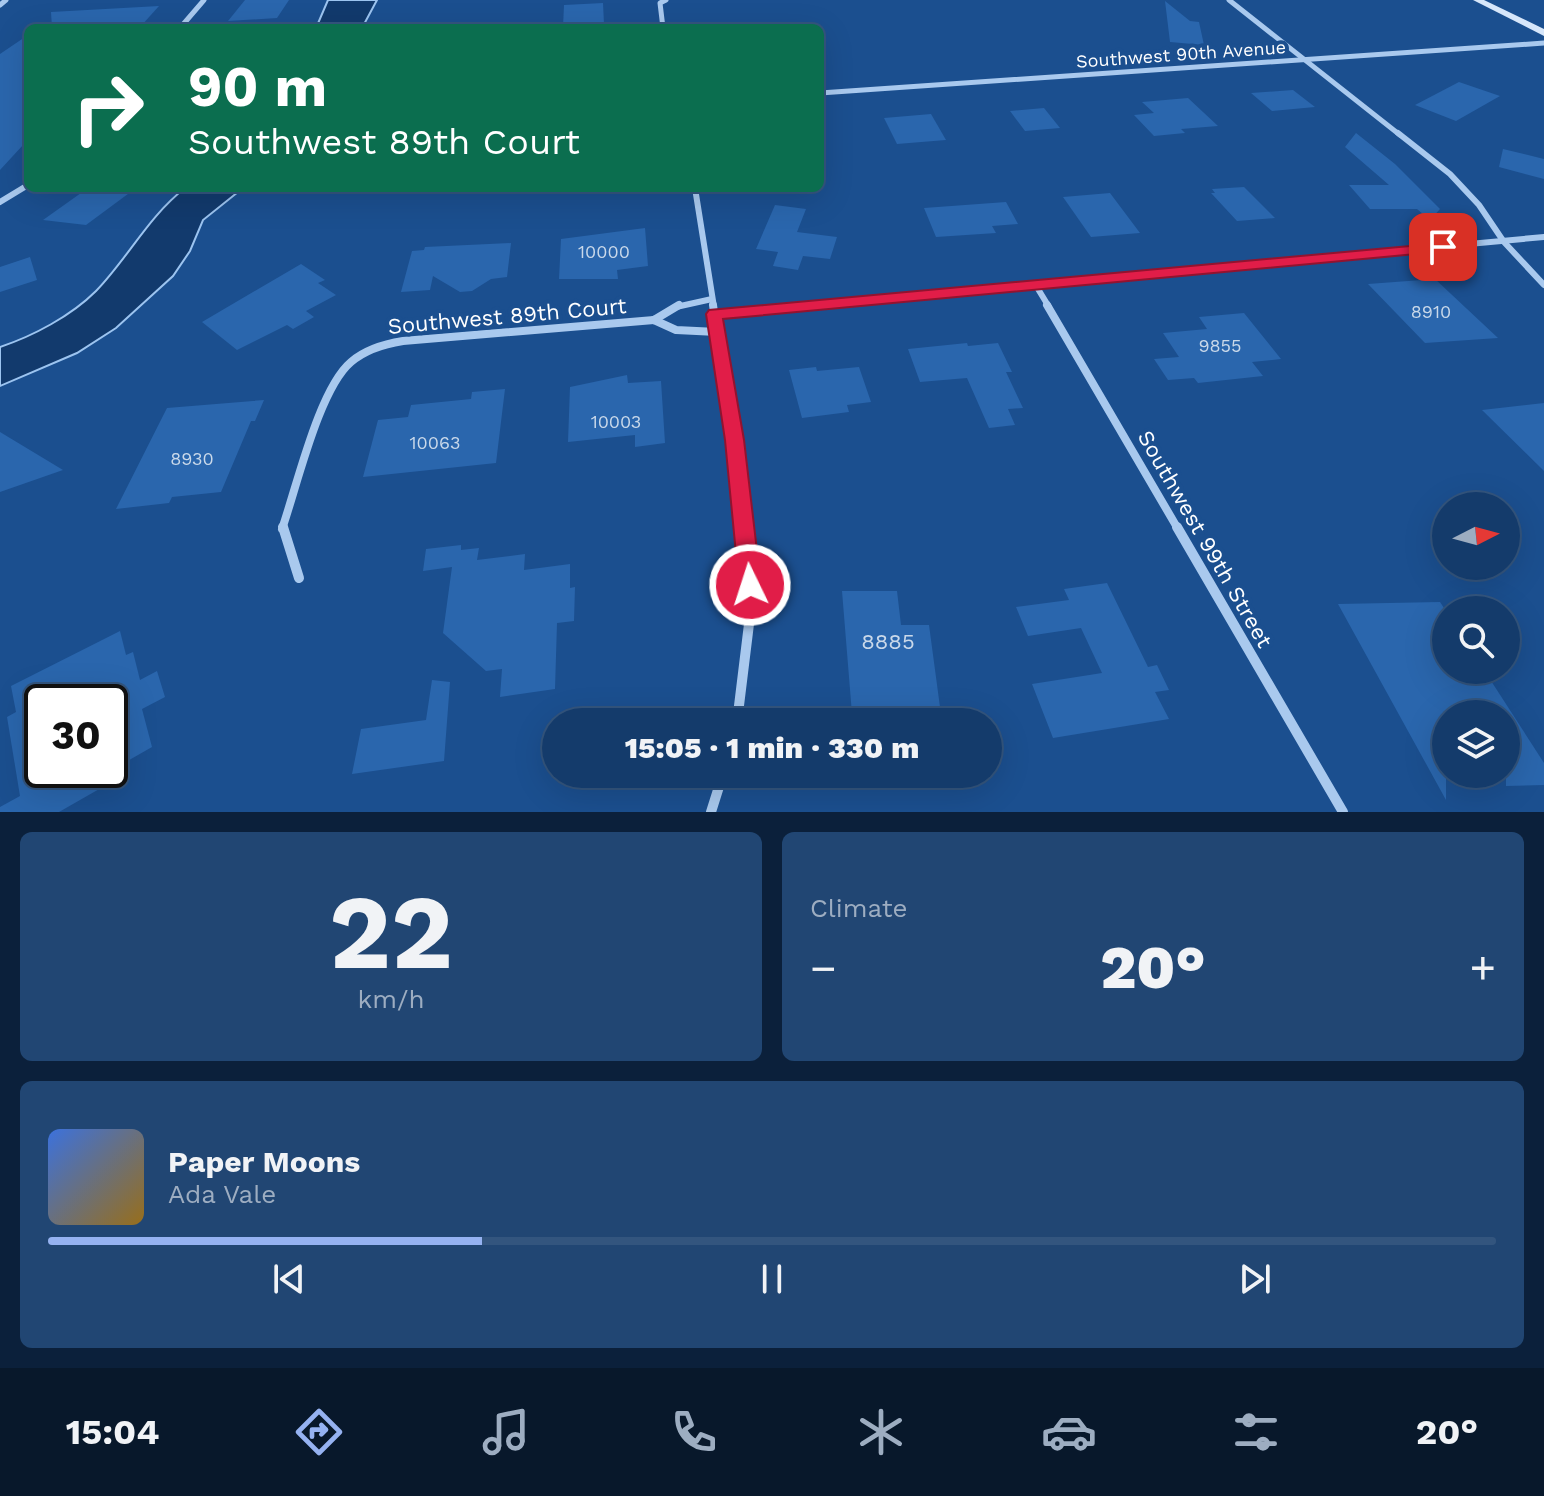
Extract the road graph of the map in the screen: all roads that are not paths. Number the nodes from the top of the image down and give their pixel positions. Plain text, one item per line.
1 (6, 0) edge
2 (204, 0) edge
3 (666, 0) edge
4 (1229, 0) edge
5 (1477, 0) edge
6 (0, 5) edge
7 (183, 24) edge
8 (663, 24) edge
9 (1544, 33) edge
10 (1544, 43) edge
11 (1302, 60) junction
12 (824, 93) edge
13 (24, 187) edge
14 (696, 192) edge
15 (0, 202) edge
16 (1544, 237) edge
17 (1504, 242) junction
18 (1035, 284) junction
19 (1544, 285) edge
20 (712, 299) junction
21 (715, 314) junction
22 (654, 320) junction
23 (717, 332) junction
24 (299, 578) dead end
25 (739, 708) edge
26 (719, 788) edge
27 (711, 812) edge
28 (1343, 812) edge

1 - 6 street
2 - 7 street
3 - 8 street
4 - 11 street
5 - 9 street
10 - 11 street, Southwest 90th Avenue
11 - 12 street, Southwest 90th Avenue
11 - 17 street
13 - 15 street
14 - 20 street
16 - 17 street
17 - 18 street
17 - 19 street
18 - 21 street
18 - 28 street, Southwest 99th Street
20 - 21 street
20 - 22 street
21 - 23 street
22 - 23 street
22 - 24 street, Southwest 89th Court
23 - 25 street
26 - 27 street

